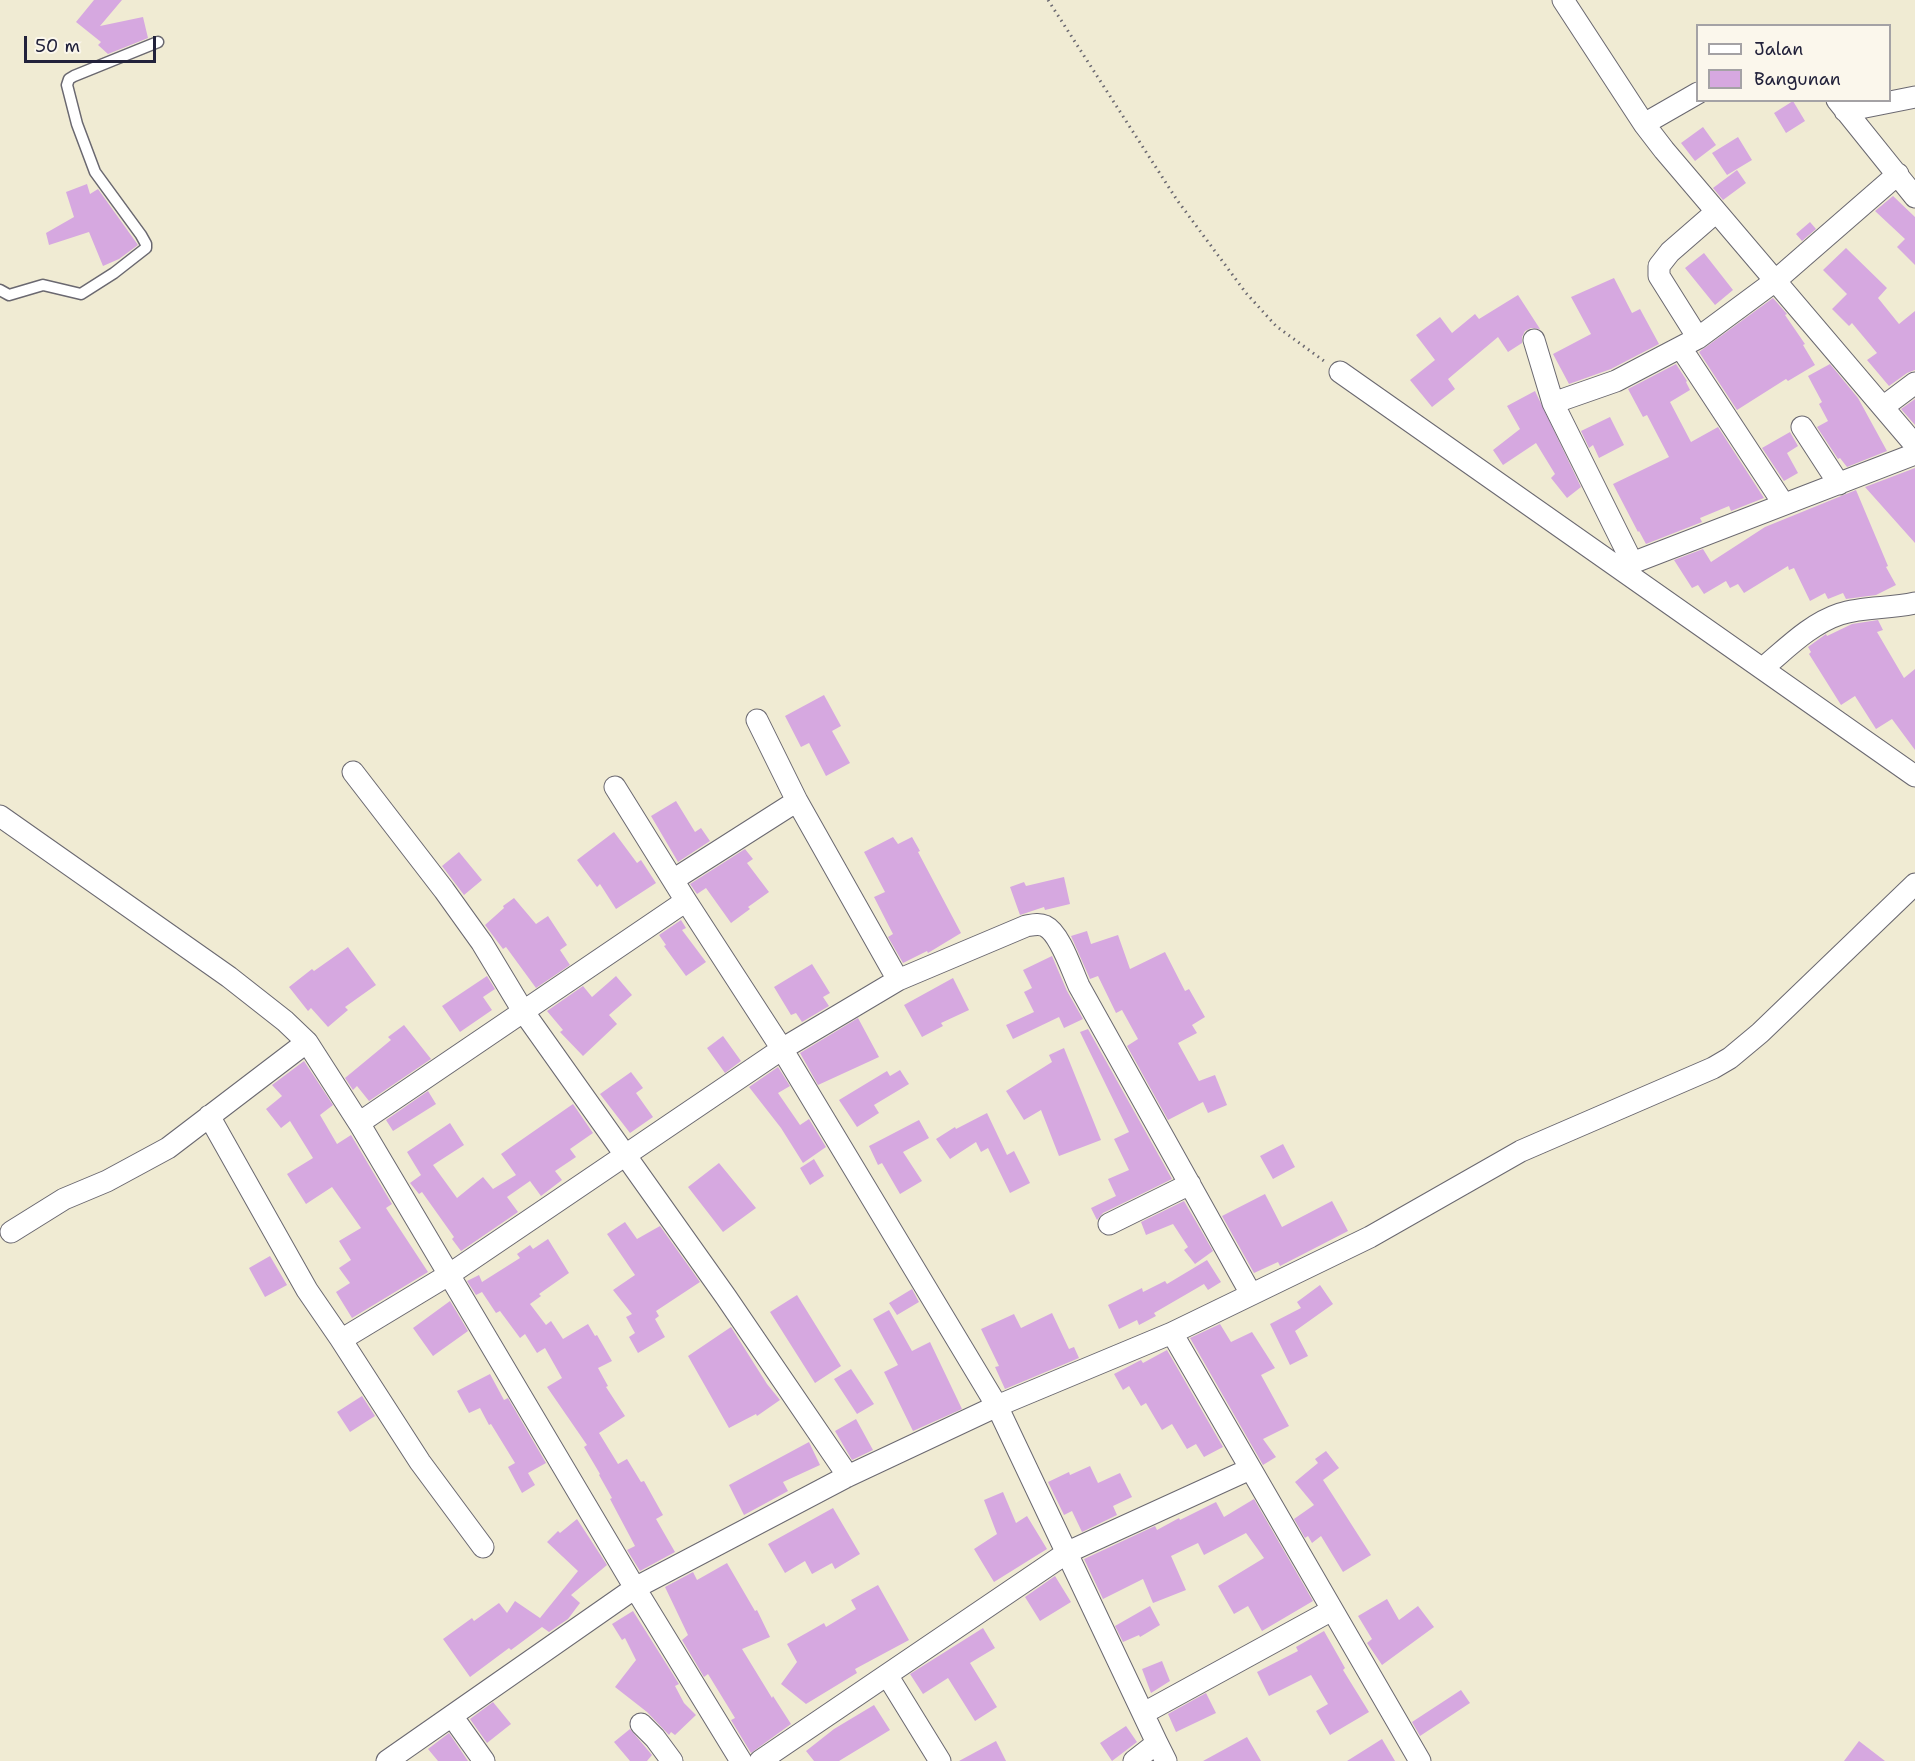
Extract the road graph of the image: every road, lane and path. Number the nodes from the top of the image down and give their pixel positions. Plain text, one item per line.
1 (1048, 0) edge
2 (1563, 0) edge
3 (158, 42) dead end
4 (1696, 94) edge
5 (1915, 97) edge
6 (1891, 100) edge
7 (1874, 102) edge
8 (1841, 106) edge
9 (1644, 124) junction
10 (1898, 174) junction
11 (1915, 197) edge
12 (1716, 212) junction
13 (1775, 281) junction
14 (0, 290) edge
15 (1534, 340) dead end
16 (1690, 343) junction
17 (1340, 372) joint
18 (1915, 383) edge
19 (1553, 403) junction
20 (1883, 407) junction
21 (1802, 427) dead end
22 (1915, 445) edge
23 (1915, 454) edge
24 (1839, 484) junction
25 (1783, 503) junction
26 (1626, 565) junction
27 (1915, 603) edge
28 (1763, 668) junction
29 (757, 720) dead end
30 (353, 772) dead end
31 (1915, 775) edge
32 (615, 788) dead end
33 (797, 801) junction
34 (0, 816) edge
35 (673, 880) junction
36 (1915, 884) edge
37 (686, 901) junction
38 (898, 980) junction
39 (523, 1011) junction
40 (307, 1042) junction
41 (782, 1049) junction
42 (209, 1116) junction
43 (359, 1123) junction
44 (625, 1154) junction
45 (1190, 1184) junction
46 (1109, 1224) dead end
47 (11, 1232) dead end
48 (450, 1274) junction
49 (1251, 1294) junction
50 (1172, 1333) junction
51 (340, 1338) junction
52 (997, 1406) junction
53 (1250, 1469) junction
54 (848, 1476) junction
55 (483, 1547) dead end
56 (1068, 1552) junction
57 (635, 1588) junction
58 (1332, 1610) junction
59 (887, 1675) junction
60 (1144, 1713) junction
61 (452, 1716) junction
62 (641, 1724) dead end
63 (1162, 1752) edge
64 (387, 1761) edge
65 (484, 1761) edge
66 (672, 1761) edge
67 (741, 1761) edge
68 (760, 1761) edge
69 (940, 1761) edge
70 (1134, 1761) edge
71 (1420, 1761) edge

1 - 17 path
2 - 9 street
3 - 14 lane
4 - 9 street
5 - 6 street
7 - 8 street
8 - 10 street
9 - 12 street
10 - 11 street
10 - 13 street
12 - 13 street
12 - 16 street
13 - 16 street
13 - 20 street
15 - 19 street
16 - 19 street
16 - 25 street
17 - 26 street
18 - 20 street
19 - 26 street
20 - 22 street
21 - 24 street
23 - 24 street
24 - 25 street
25 - 26 street
26 - 28 street
27 - 28 street
28 - 31 street
29 - 33 street
30 - 39 street
32 - 35 street
33 - 35 street
33 - 38 street
34 - 40 street
35 - 37 street
36 - 49 street
37 - 39 street
37 - 41 street
38 - 41 street
38 - 45 street
39 - 43 street
39 - 44 street
40 - 42 street
40 - 43 street
41 - 44 street
41 - 52 street
42 - 47 street
42 - 51 street
43 - 48 street
44 - 48 street
44 - 54 street
45 - 46 street
45 - 49 street
48 - 51 street
48 - 57 street
49 - 50 street
50 - 52 street
50 - 53 street
51 - 55 street
52 - 54 street
52 - 56 street
53 - 56 street
53 - 58 street
54 - 57 street
56 - 59 street
56 - 60 street
57 - 61 street
57 - 67 street
58 - 60 street
58 - 71 street
59 - 68 street
59 - 69 street
60 - 63 street
61 - 64 street
61 - 65 street
62 - 66 street
63 - 70 street

